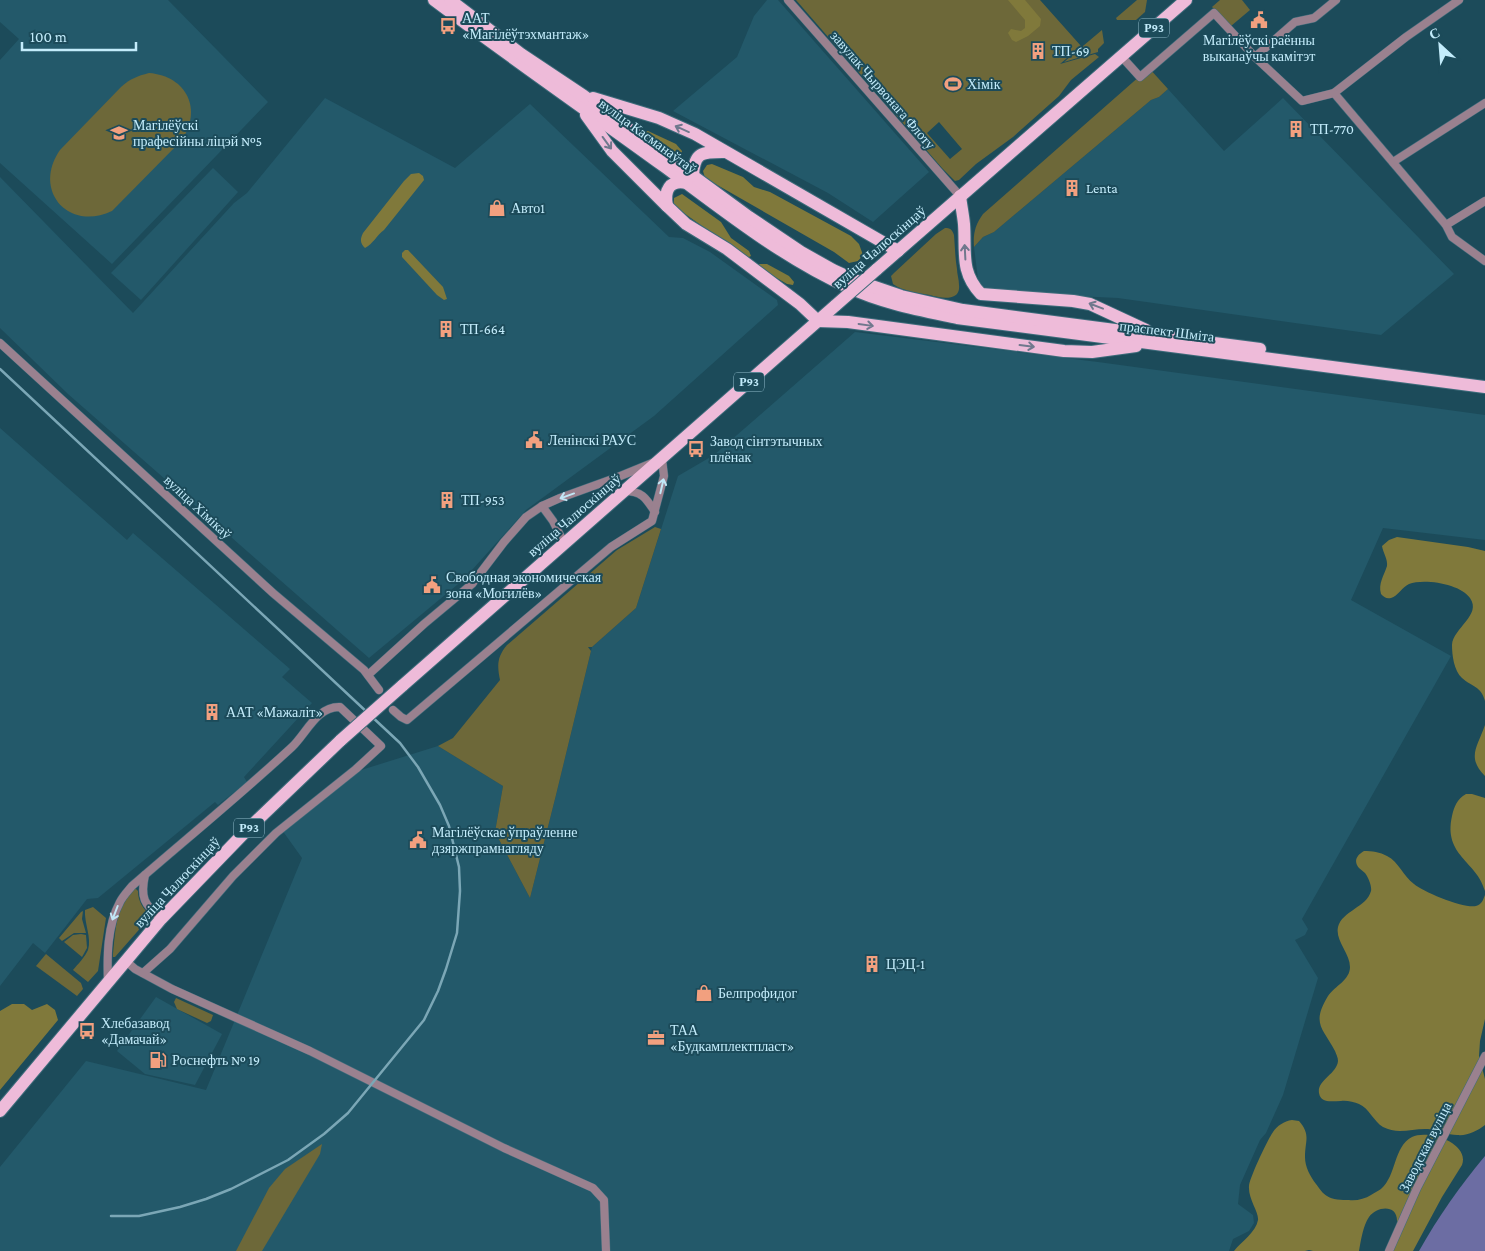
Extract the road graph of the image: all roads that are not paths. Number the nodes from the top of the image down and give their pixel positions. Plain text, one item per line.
1 (434, 0) edge
2 (450, 0) edge
3 (788, 0) edge
4 (1186, 0) edge
5 (1336, 0) edge
6 (1459, 0) edge
7 (1121, 56) junction
8 (518, 57) junction
9 (1255, 57) junction
10 (1334, 93) junction
11 (581, 100) junction
12 (1485, 103) edge
13 (725, 152) junction
14 (1392, 162) junction
15 (690, 180) junction
16 (960, 196) junction
17 (1485, 201) edge
18 (667, 206) junction
19 (1446, 225) junction
20 (898, 251) junction
21 (1485, 261) edge
22 (853, 284) joint
23 (818, 321) junction
24 (1153, 339) junction
25 (0, 343) edge
26 (1485, 380) edge
27 (1485, 387) edge
28 (662, 459) junction
29 (624, 491) junction
30 (542, 506) junction
31 (655, 512) junction
32 (564, 543) junction
33 (368, 675) junction
34 (379, 690) dead end
35 (393, 710) dead end
36 (145, 875) junction
37 (161, 919) junction
38 (126, 961) junction
39 (143, 973) junction
40 (108, 983) junction
41 (1485, 1056) edge
42 (0, 1111) edge
43 (606, 1251) edge
44 (1389, 1251) edge

1 - 8 main road, вуліца Касманаўтаў
2 - 8 main road, вуліца Касманаўтаў
3 - 16 street, завулак Чырвонага Флоту
4 - 7 main road, вуліца Чалюскінцаў / Р93
5 - 9 street
6 - 10 street
7 - 9 street
7 - 16 main road, вуліца Чалюскінцаў / Р93
8 - 11 main road, вуліца Касманаўтаў
9 - 10 street
10 - 14 street
13 -> 11 main road
11 - 15 main road, вуліца Касманаўтаў
11 -> 18 main road
12 - 14 street
13 - 15 main road
13 - 20 main road
14 - 19 street
15 - 18 main road
15 - 22 main road, вуліца Касманаўтаў
16 - 20 main road, вуліца Чалюскінцаў / Р93
24 -> 16 main road
17 - 19 street
18 - 23 main road
19 - 21 street
20 - 23 main road, вуліца Чалюскінцаў / Р93, bridge
22 - 24 main road, праспект Шміта
23 -> 24 main road
23 - 28 main road, вуліца Чалюскінцаў / Р93
24 - 26 main road, праспект Шміта
24 - 27 main road, праспект Шміта
25 - 33 street, вуліца Хімікаў
28 - 29 main road, вуліца Чалюскінцаў / Р93
28 -> 30 street
31 -> 28 street
29 - 31 street
29 - 32 main road, вуліца Чалюскінцаў / Р93
30 - 32 street
30 - 33 street
31 - 35 street
32 - 37 main road, вуліца Чалюскінцаў / Р93, bridge
33 - 34 street, вуліца Хімікаў
36 - 37 street
36 - 39 street
36 -> 40 street
37 - 38 main road, вуліца Чалюскінцаў / Р93
38 - 39 street
38 - 40 main road, вуліца Чалюскінцаў / Р93
39 - 43 street
40 - 42 main road, вуліца Чалюскінцаў / Р93
41 - 44 street, Заводская вуліца

